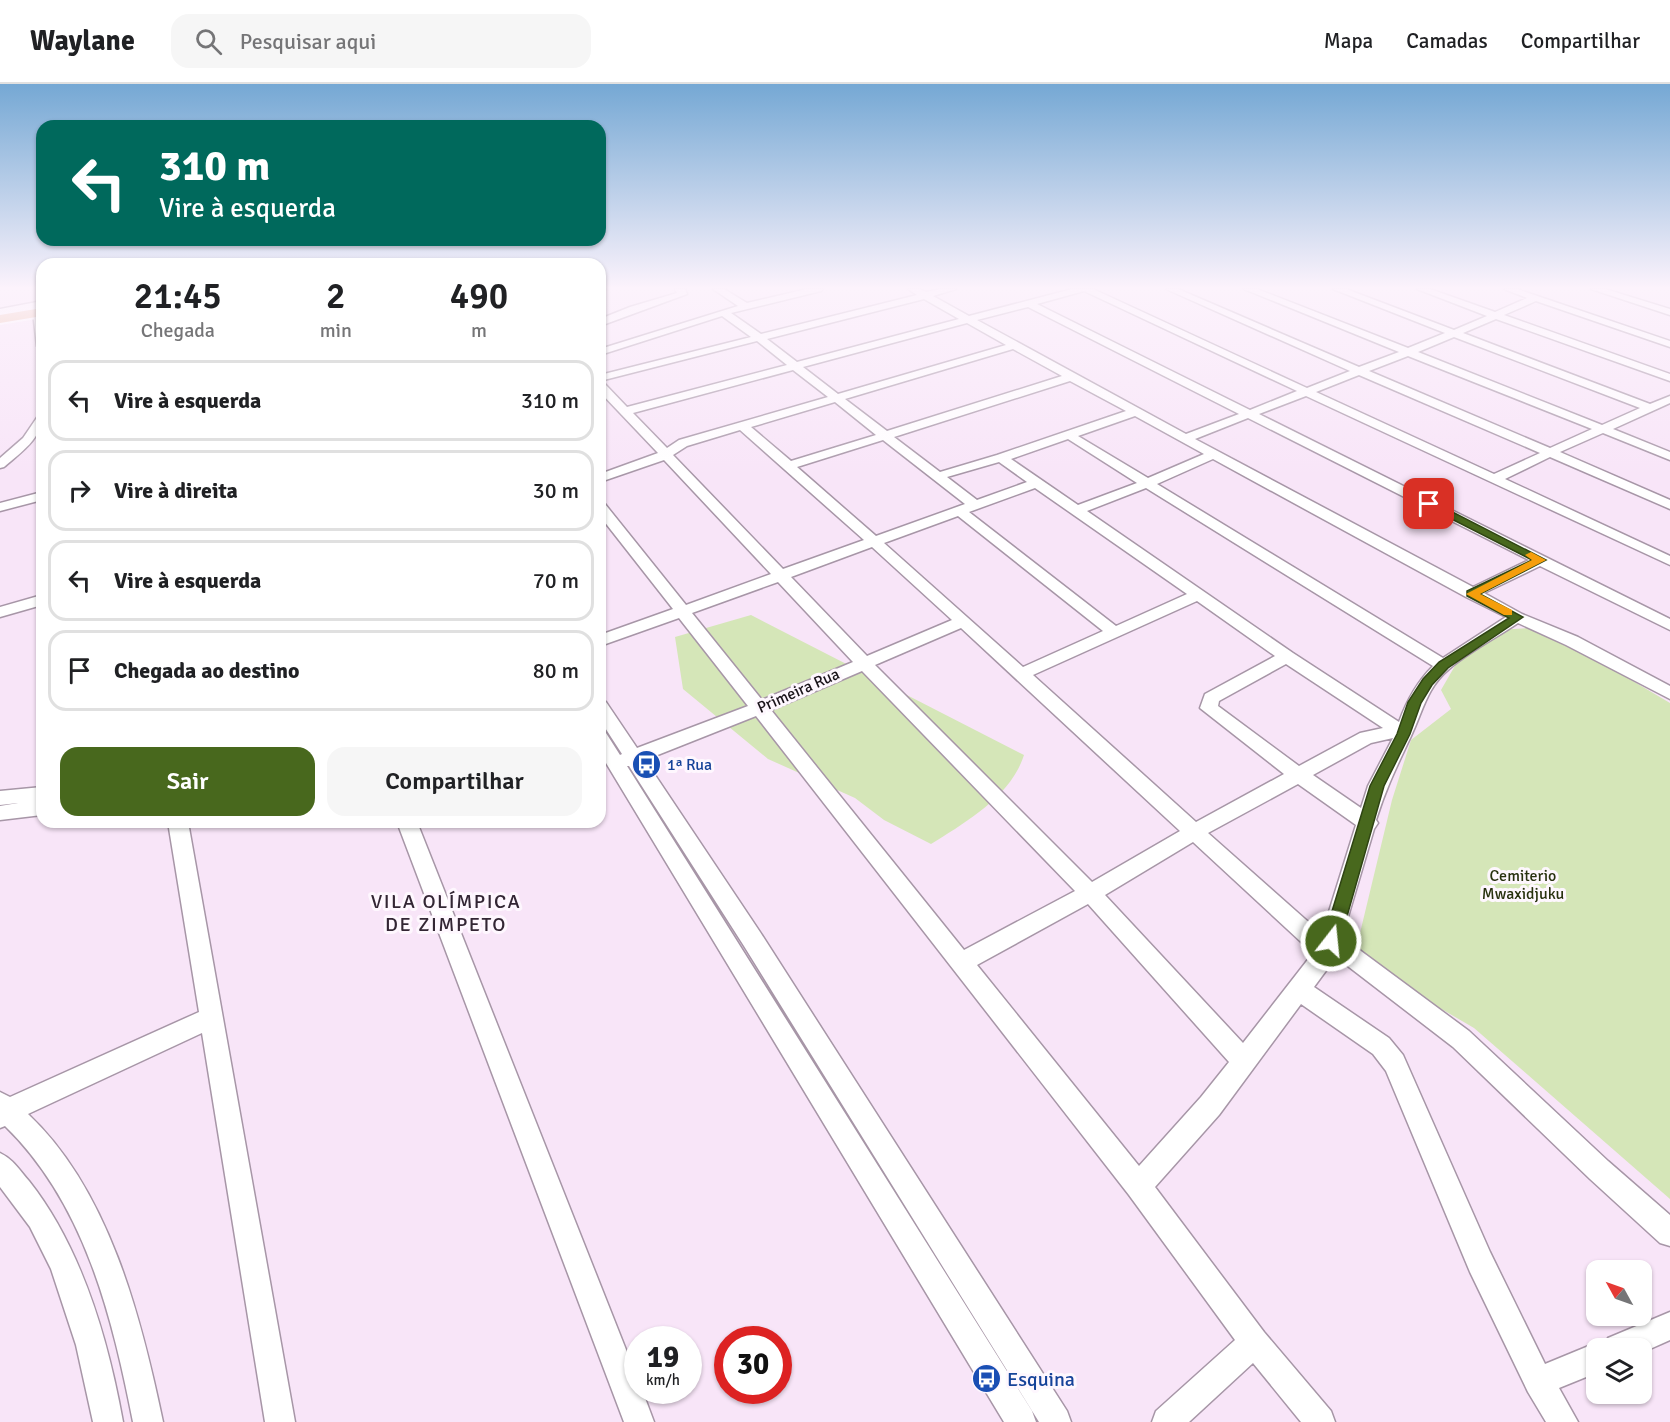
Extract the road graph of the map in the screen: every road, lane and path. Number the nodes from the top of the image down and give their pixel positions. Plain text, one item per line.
1 (702, 351) edge
2 (777, 351) edge
3 (846, 351) edge
4 (994, 351) edge
5 (1027, 351) edge
6 (1124, 351) edge
7 (1219, 351) edge
8 (1312, 351) edge
9 (1505, 351) edge
10 (1596, 351) edge
11 (1408, 352) joint
12 (794, 365) junction
13 (1359, 370) junction
14 (606, 376) edge
15 (1071, 377) junction
16 (1670, 378) edge
17 (606, 391) edge
18 (1307, 392) junction
19 (836, 397) junction
20 (1670, 399) edge
21 (1651, 408) junction
22 (626, 411) junction
23 (1136, 412) junction
24 (1251, 415) junction
25 (742, 425) junction
26 (36, 427) edge
27 (1603, 430) junction
28 (883, 435) junction
29 (1069, 435) junction
30 (1187, 438) junction
31 (36, 446) edge
32 (1551, 452) junction
33 (1216, 453) junction
34 (666, 456) junction
35 (1670, 456) edge
36 (1001, 458) junction
37 (0, 464) edge
38 (789, 466) junction
39 (0, 476) edge
40 (606, 476) edge
41 (938, 476) junction
42 (1495, 479) junction
43 (1036, 483) junction
44 (1148, 483) junction
45 (36, 498) edge
46 (1670, 505) edge
47 (976, 506) junction
48 (0, 507) edge
49 (960, 511) junction
50 (1076, 511) junction
51 (606, 515) edge
52 (872, 542) junction
53 (1540, 560) junction
54 (1670, 561) edge
55 (781, 575) junction
56 (1472, 594) junction
57 (1198, 595) junction
58 (36, 602) edge
59 (682, 611) junction
60 (0, 612) edge
61 (1517, 617) junction
62 (963, 621) junction
63 (1670, 625) edge
64 (1114, 632) junction
65 (606, 639) edge
66 (1287, 657) junction
67 (863, 662) junction
68 (1443, 665) junction
69 (1021, 674) junction
70 (1670, 693) edge
71 (759, 708) junction
72 (606, 719) edge
73 (1402, 732) junction
74 (606, 744) edge
75 (625, 761) junction
76 (1297, 774) junction
77 (36, 795) edge
78 (0, 798) edge
79 (36, 809) edge
80 (0, 813) edge
81 (1368, 822) junction
82 (179, 828) edge
83 (409, 828) edge
84 (1194, 832) junction
85 (1090, 893) junction
86 (1329, 947) junction
87 (962, 962) junction
88 (1300, 990) junction
89 (212, 1017) junction
90 (1245, 1062) junction
91 (3, 1110) edge
92 (0, 1166) edge
93 (1138, 1186) junction
94 (1670, 1233) edge
95 (1670, 1326) edge
96 (1642, 1338) edge
97 (1254, 1342) junction
98 (1586, 1362) edge
99 (1538, 1382) junction
100 (108, 1422) edge
101 (148, 1422) edge
102 (280, 1422) edge
103 (639, 1422) edge
104 (1021, 1422) edge
105 (1056, 1422) edge
106 (1167, 1422) edge
107 (1320, 1422) edge
108 (1563, 1422) edge

1 - 14 street
2 - 12 street
3 - 12 street
4 - 19 street
5 - 15 street
6 - 24 street
7 - 18 street
8 - 13 street
9 - 21 street
10 - 16 street
11 - 13 street
11 - 27 street
12 - 19 street
12 - 22 street
13 - 18 street
13 - 32 street
15 - 23 street
15 - 28 street
17 - 22 street
18 - 24 street
18 - 42 street
19 - 25 street
19 - 28 street
20 - 21 street
21 - 27 street
22 - 34 street
23 - 29 street
23 - 30 street
24 - 30 street
24 - 53 street
25 - 34 street
25 - 38 street
26 - 37 street
27 - 32 street
27 - 35 street
28 - 38 street
28 - 41 street
29 - 36 street
29 - 44 street
30 - 33 street
31 - 39 street
32 - 42 street
32 - 46 street
33 - 44 street
33 - 56 street
34 - 40 street
34 - 55 street
36 - 41 street
36 - 43 street
38 - 52 street
41 - 47 street
42 - 54 street
43 - 47 street
43 - 50 street
44 - 50 street
44 - 68 street
45 - 48 street
47 - 49 street
49 - 52 street
49 - 64 street
50 - 57 street
51 - 59 street
52 - 55 street
52 - 62 street
53 - 56 street
53 - 63 street
55 - 59 street
55 - 67 street
56 - 61 street
57 - 64 street
57 - 66 street
58 - 60 street
59 - 65 street
59 - 71 street
61 - 68 street
61 - 70 street
62 - 67 street, Primeira Rua
62 - 69 street
64 - 69 street
66 - 73 street
66 - 76 street
67 - 71 street, Primeira Rua
67 - 85 street
68 - 73 street
69 - 84 street
71 - 75 street, Primeira Rua
71 - 87 street
72 - 75 street
73 - 76 street
73 - 81 street
74 - 75 street
75 - 104 street
75 - 105 street
76 - 81 street
76 - 84 street
77 - 78 street
79 - 80 street
81 - 86 street
82 - 89 street
83 - 103 street
84 - 85 street
84 - 86 street
85 - 87 street
85 - 90 street
86 - 88 street
86 - 94 street
87 - 93 street
88 - 90 street
88 - 99 street
89 - 91 street
89 - 102 street
90 - 93 street
91 - 101 street
92 - 100 street
93 - 97 street
95 - 96 street
97 - 106 street
97 - 107 street
98 - 99 street
99 - 108 street

